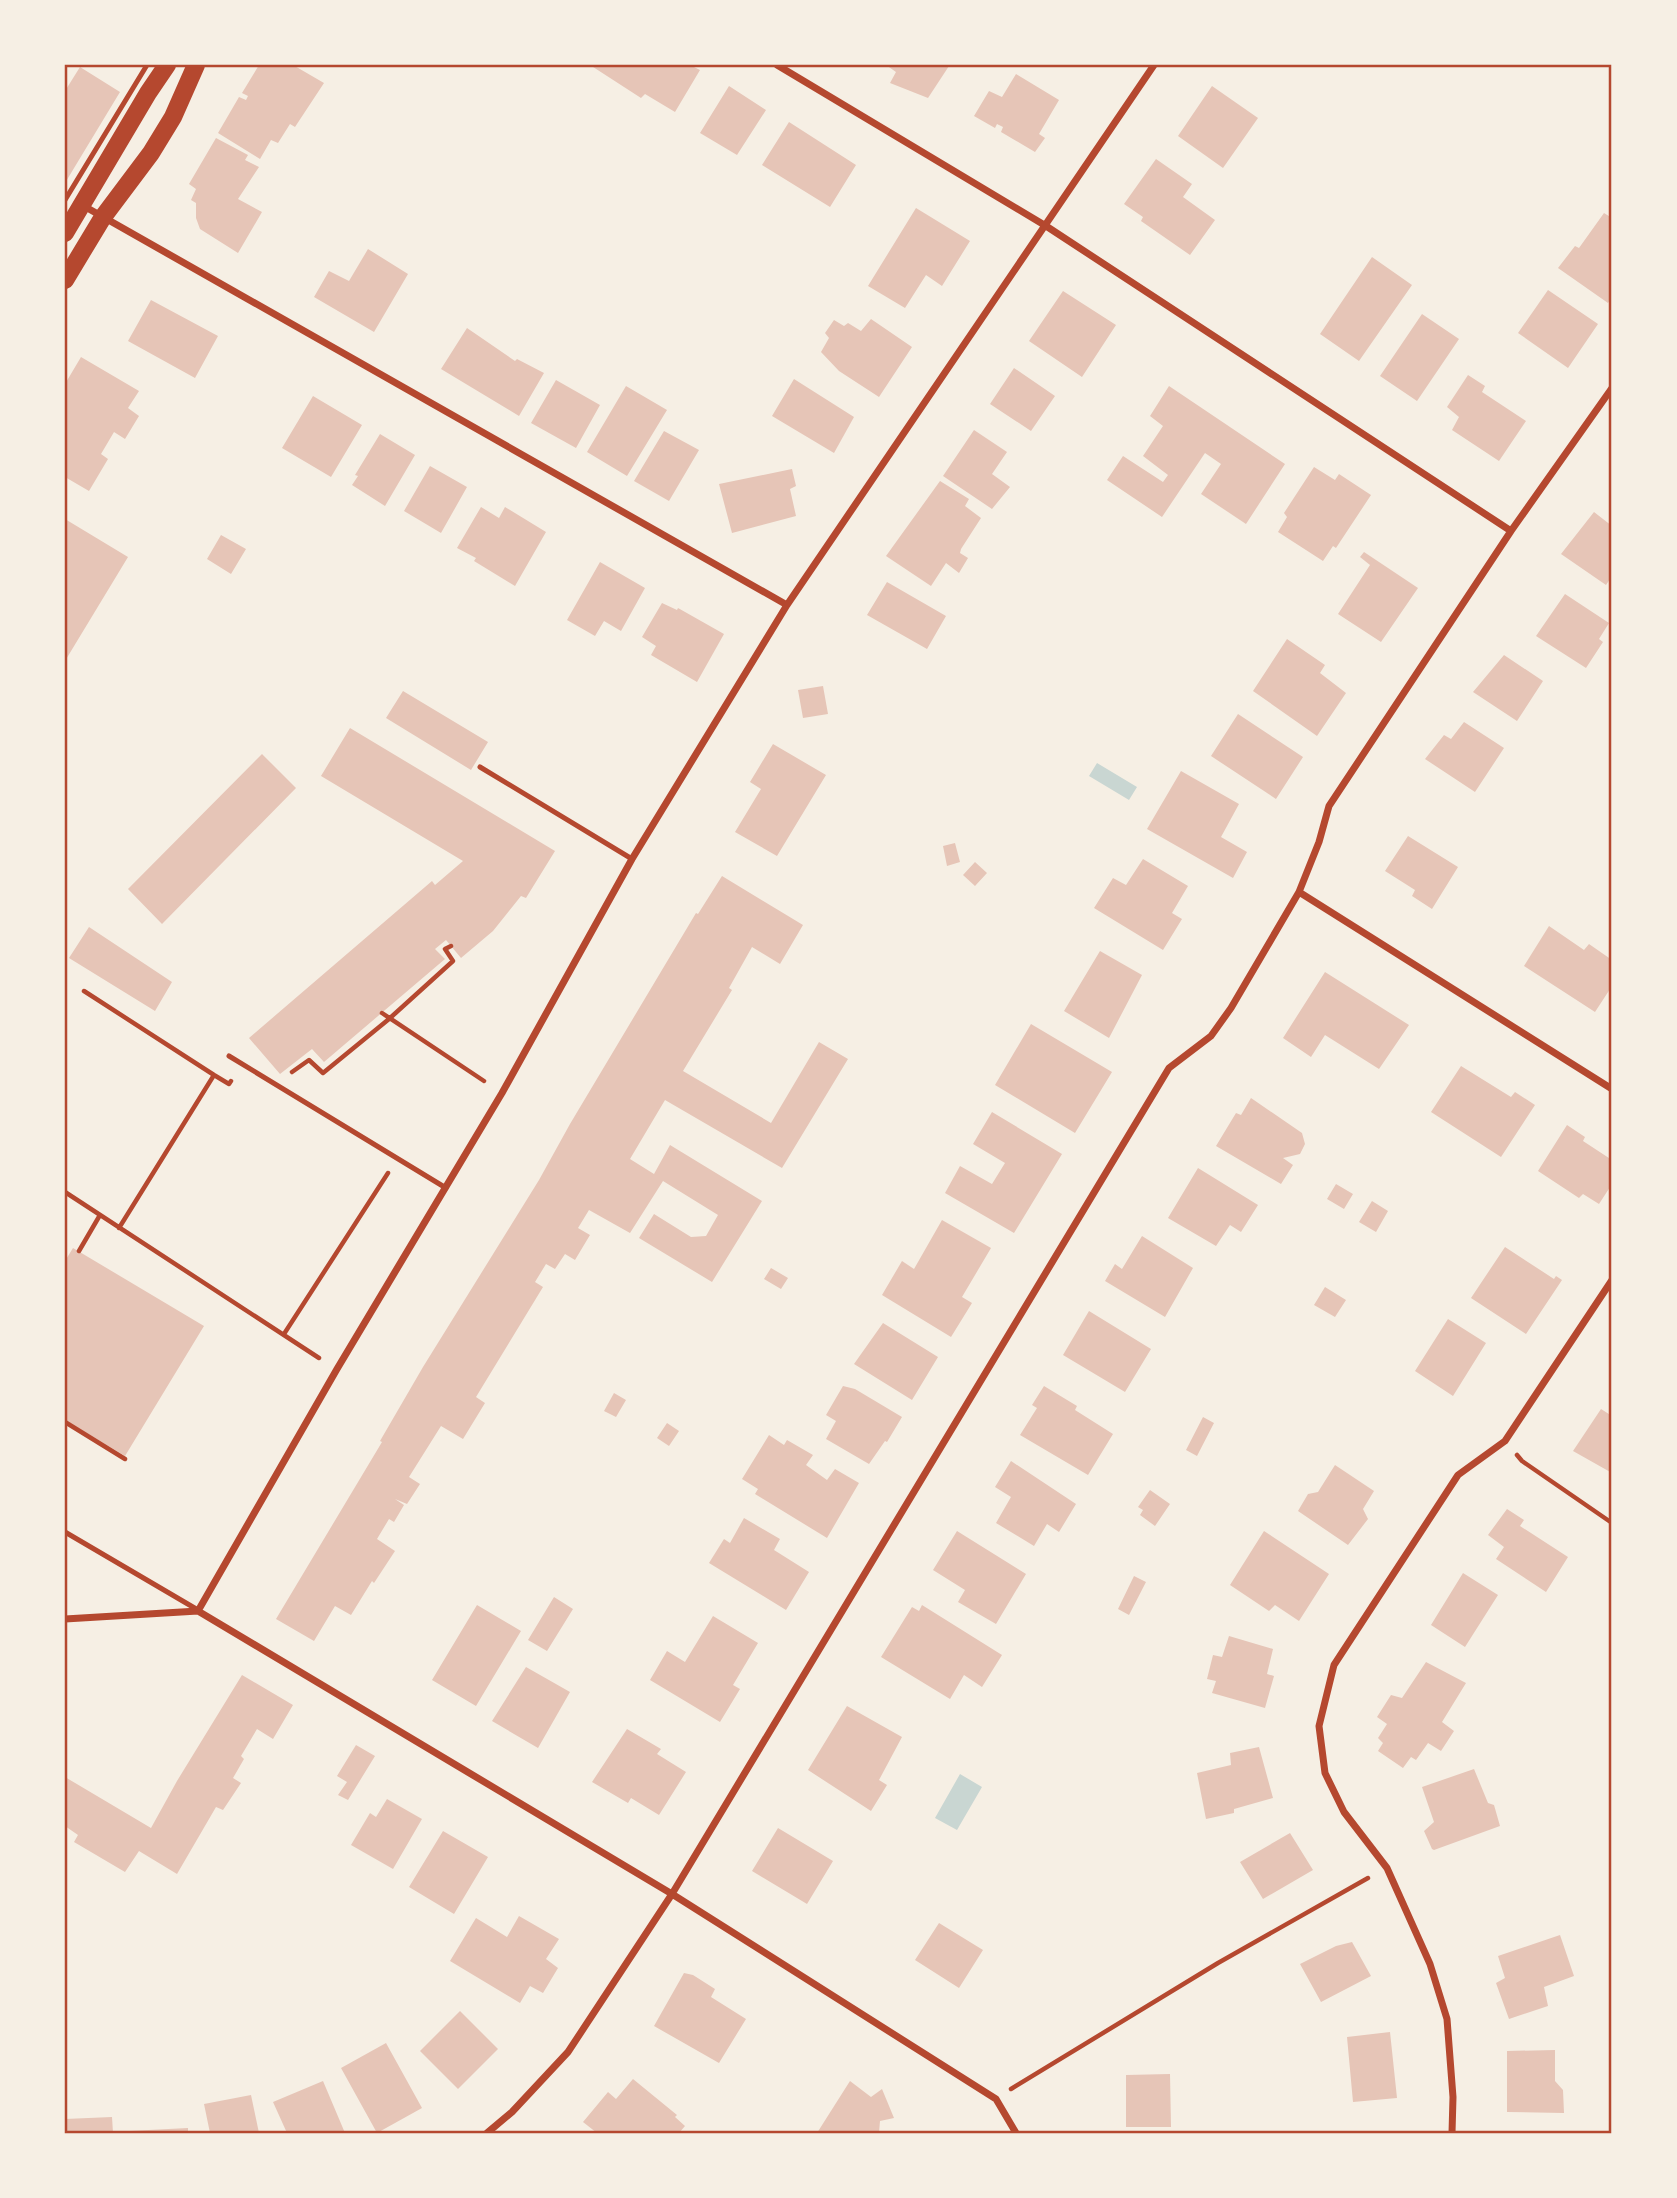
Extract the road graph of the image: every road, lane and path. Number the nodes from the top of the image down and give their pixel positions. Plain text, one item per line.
1 (147, 65) edge
2 (167, 65) edge
3 (196, 65) edge
4 (777, 65) edge
5 (1154, 65) edge
6 (73, 202) edge
7 (103, 217) junction
8 (1046, 226) junction
9 (65, 233) edge
10 (65, 280) edge
11 (1612, 388) edge
12 (1511, 531) junction
13 (787, 605) junction
14 (480, 767) dead end
15 (632, 859) junction
16 (1299, 892) junction
17 (451, 946) dead end
18 (84, 991) dead end
19 (382, 1013) dead end
20 (389, 1019) junction
21 (230, 1057) joint
22 (214, 1076) junction
23 (273, 1084) junction
24 (1612, 1089) edge
25 (502, 1093) junction
26 (382, 1182) dead end
27 (446, 1188) junction
28 (65, 1192) edge
29 (100, 1215) junction
30 (119, 1227) junction
31 (79, 1251) dead end
32 (1612, 1280) edge
33 (284, 1334) junction
34 (337, 1369) junction
35 (65, 1422) edge
36 (1505, 1441) junction
37 (125, 1459) dead end
38 (1612, 1523) edge
39 (65, 1532) edge
40 (198, 1611) junction
41 (65, 1619) edge
42 (1387, 1868) junction
43 (672, 1894) junction
44 (996, 2099) junction
45 (487, 2133) edge
46 (1016, 2133) edge
47 (1452, 2133) edge

1 - 6 lane
2 - 6 main road
3 - 7 main road
4 - 8 street
5 - 8 street
6 - 7 street
6 - 9 main road
7 - 10 main road
7 - 13 street
8 - 12 street
8 - 13 street
11 - 12 street
12 - 16 street
13 - 15 street
14 - 15 lane
15 - 25 street
16 - 24 street
16 - 43 street
17 - 20 path
18 - 22 path
19 - 20 path
20 - 23 path
20 - 25 path
21 - 22 path
21 - 23 lane
22 - 30 path
23 - 27 lane
25 - 27 street
26 - 33 path
27 - 34 street
28 - 29 path
29 - 30 path
29 - 31 path
30 - 33 path
32 - 36 street
33 - 34 path
34 - 40 street
35 - 37 path
36 - 38 path
36 - 42 street
39 - 40 lane
40 - 41 street
40 - 43 street
42 - 44 path
42 - 47 street
43 - 44 street
43 - 45 street
44 - 46 street

